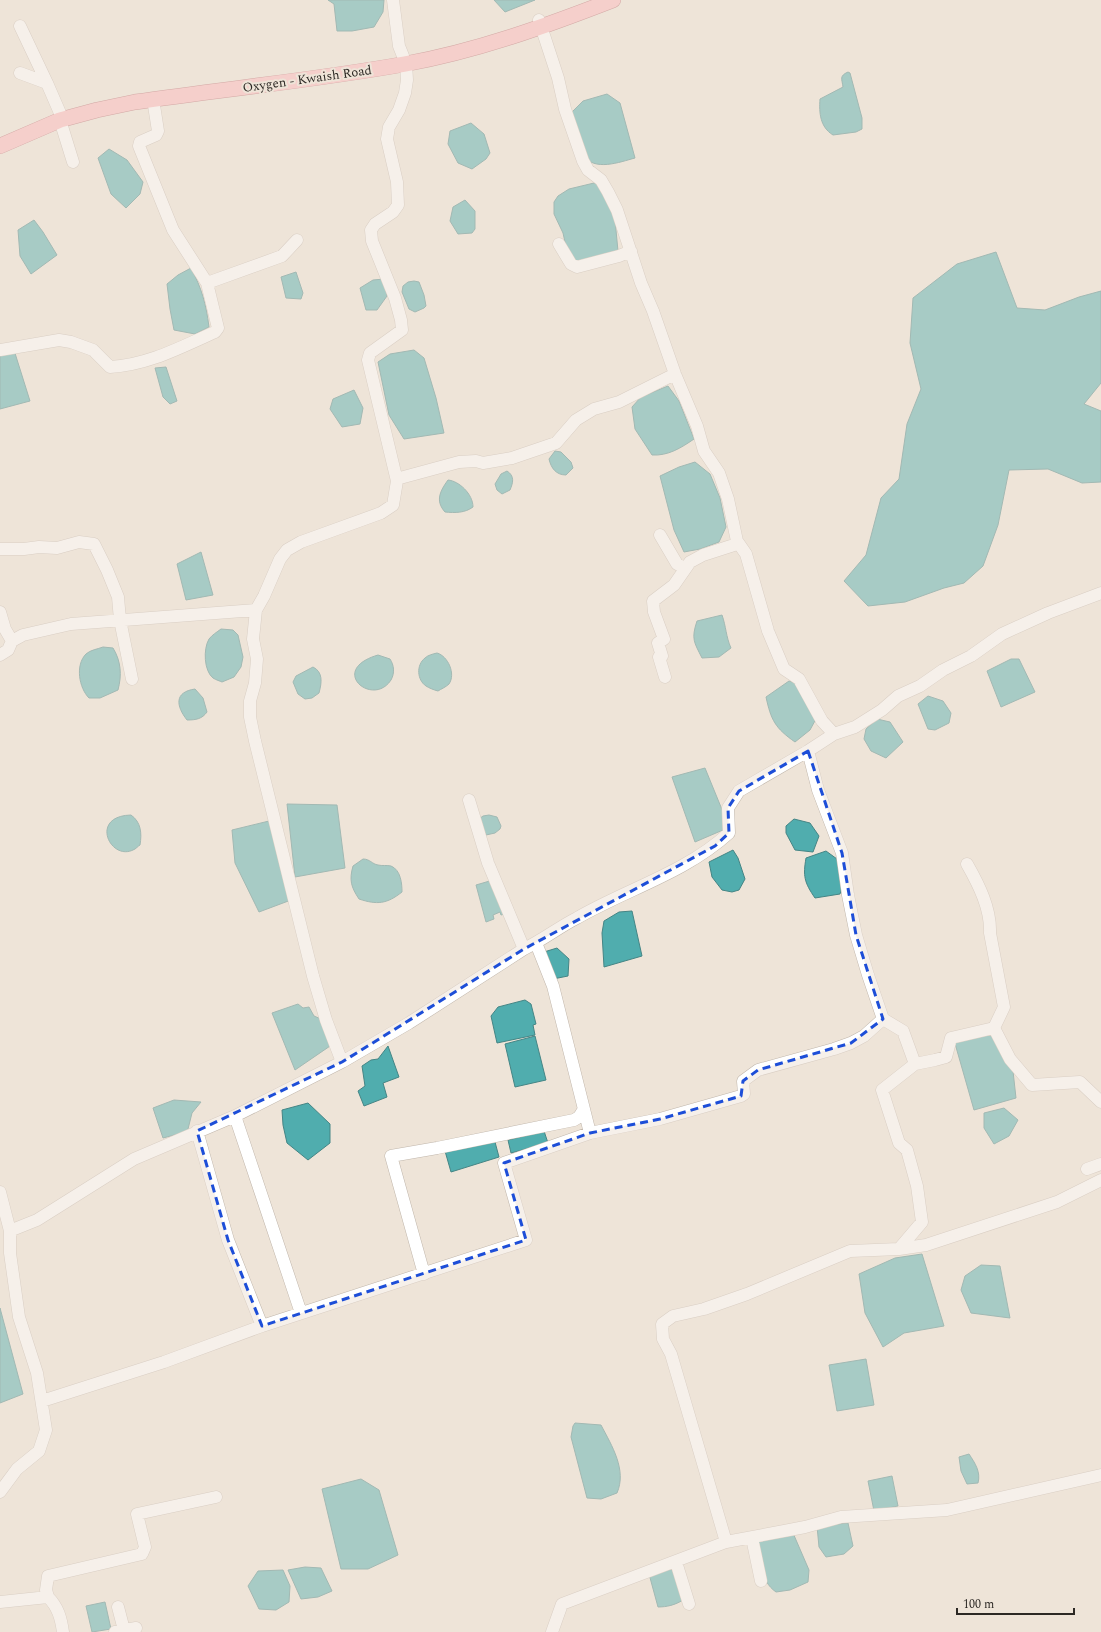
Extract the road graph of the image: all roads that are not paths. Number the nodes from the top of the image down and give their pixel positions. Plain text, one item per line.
1 (393, 0) edge
2 (590, 0) edge
3 (613, 0) edge
4 (540, 23) junction
5 (20, 26) dead end
6 (404, 60) junction
7 (20, 73) dead end
8 (47, 83) junction
9 (153, 99) junction
10 (60, 117) junction
11 (0, 140) edge
12 (0, 146) edge
13 (73, 162) dead end
14 (297, 240) dead end
15 (559, 244) dead end
16 (631, 251) junction
17 (207, 283) junction
18 (0, 350) edge
19 (675, 374) junction
20 (397, 481) junction
21 (660, 535) dead end
22 (737, 541) junction
23 (0, 549) edge
24 (686, 568) junction
25 (1101, 593) edge
26 (256, 610) junction
27 (0, 612) edge
28 (120, 620) junction
29 (12, 641) junction
30 (0, 655) edge
31 (665, 677) dead end
32 (132, 679) dead end
33 (834, 734) junction
34 (808, 751) junction
35 (469, 800) dead end
36 (967, 864) dead end
37 (536, 943) junction
38 (524, 948) junction
39 (883, 1019) junction
40 (994, 1028) junction
41 (342, 1062) junction
42 (915, 1064) junction
43 (1101, 1102) edge
44 (584, 1109) junction
45 (235, 1116) junction
46 (197, 1131) junction
47 (590, 1133) junction
48 (1101, 1164) edge
49 (1087, 1169) dead end
50 (1101, 1180) edge
51 (0, 1192) edge
52 (12, 1230) dead end
53 (899, 1249) junction
54 (5, 1253) edge
55 (424, 1274) junction
56 (301, 1313) junction
57 (262, 1326) junction
58 (42, 1401) junction
59 (1101, 1475) edge
60 (0, 1492) edge
61 (216, 1497) dead end
62 (752, 1538) junction
63 (726, 1542) junction
64 (676, 1562) junction
65 (761, 1581) dead end
66 (48, 1597) junction
67 (0, 1602) edge
68 (689, 1604) dead end
69 (118, 1607) dead end
70 (136, 1628) dead end
71 (119, 1631) edge
72 (63, 1632) edge
73 (552, 1632) edge

1 - 6 street
2 - 4 main road, Oxygen - Kwaish Road
3 - 4 main road, Oxygen - Kwaish Road
4 - 6 main road, Oxygen - Kwaish Road
4 - 16 street
5 - 8 street
6 - 9 main road, Oxygen - Kwaish Road
6 - 10 main road, Oxygen - Kwaish Road
6 - 20 street
7 - 8 street
8 - 10 street
9 - 10 main road, Oxygen - Kwaish Road
9 - 17 street
10 - 11 main road, Oxygen - Kwaish Road
10 - 12 main road, Oxygen - Kwaish Road
10 - 13 street
14 - 17 street
15 - 16 street
16 - 19 street
17 - 18 street
19 - 20 street
19 - 22 street
20 - 26 street
21 - 24 street
22 - 24 street
22 - 33 street
23 - 28 street
24 - 31 street
25 - 33 street
26 - 28 street
26 - 41 street
27 - 29 street
28 - 29 street
28 - 32 street
29 - 30 street
33 - 34 street
34 - 37 street
34 - 39 street
35 - 38 street
36 - 40 street
37 - 38 street
37 - 44 street
38 - 41 street
39 - 42 street
39 - 47 street
40 - 42 street
40 - 43 street
41 - 45 street
42 - 53 street
44 - 47 street
44 - 55 street
45 - 46 street
45 - 56 street
46 - 52 street
46 - 57 street
47 - 55 street
48 - 49 street
50 - 53 street
51 - 54 street
53 - 63 street
54 - 58 street
55 - 56 street
56 - 57 street
57 - 58 street
58 - 60 street
59 - 62 street
61 - 66 street
62 - 63 street
62 - 65 street
63 - 64 street
64 - 68 street
64 - 73 street
66 - 67 street
66 - 72 street
69 - 71 street
70 - 71 street

